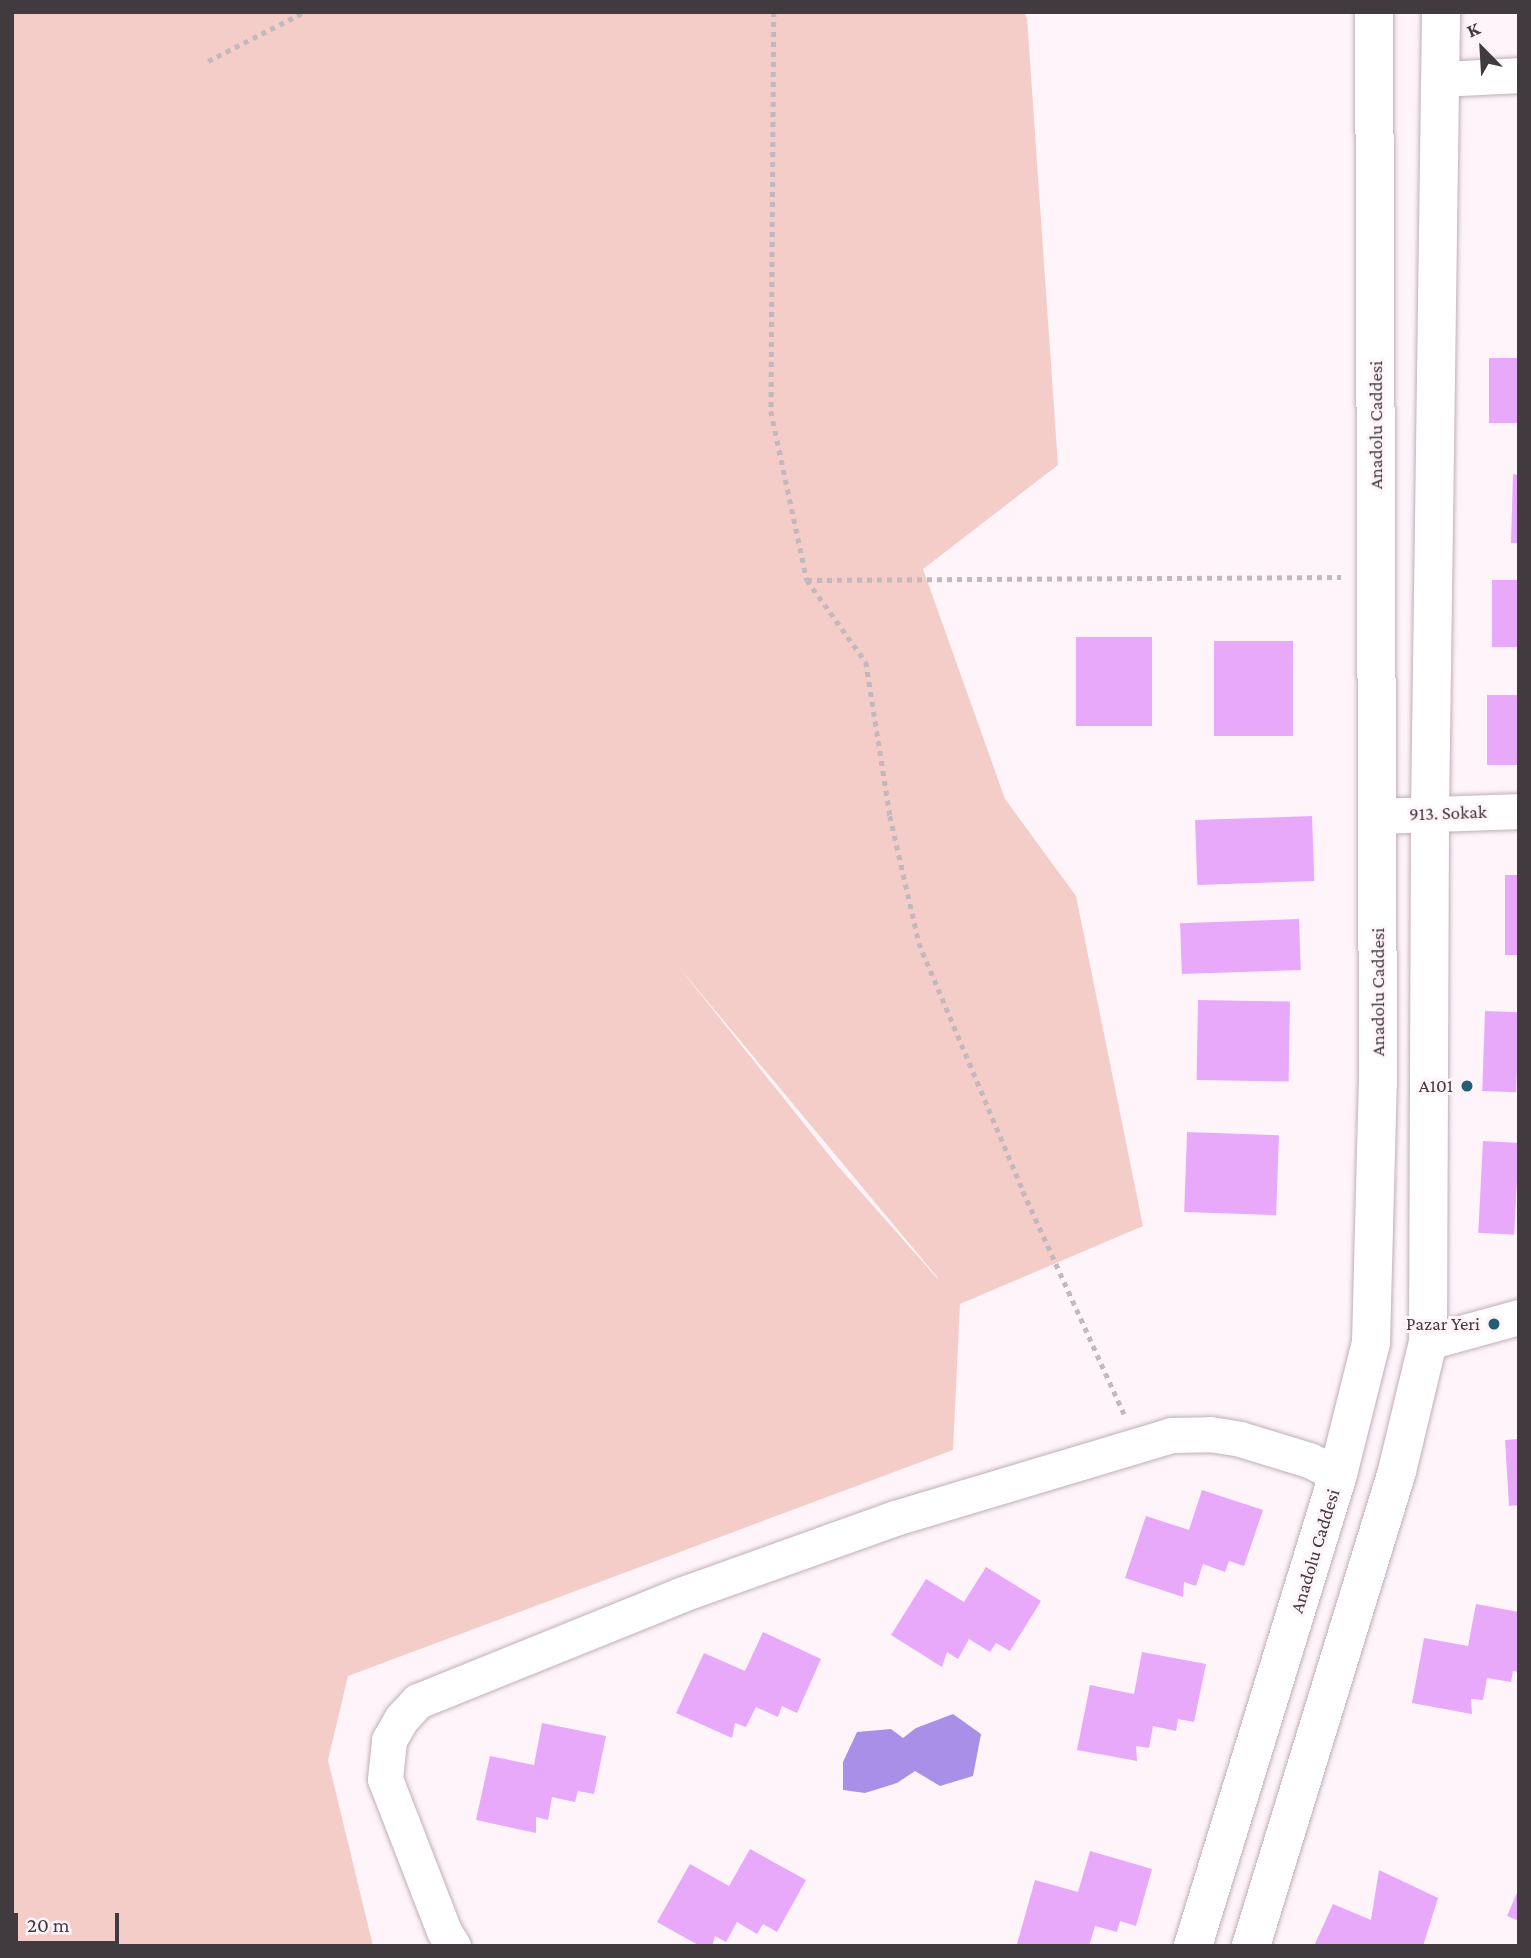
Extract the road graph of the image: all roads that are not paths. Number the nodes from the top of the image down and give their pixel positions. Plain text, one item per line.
1 (1374, 12) edge
2 (1441, 12) edge
3 (1519, 75) edge
4 (1441, 79) junction
5 (1519, 811) edge
6 (1430, 812) junction
7 (1378, 816) junction
8 (1519, 1317) edge
9 (1428, 1342) junction
10 (1338, 1474) junction
11 (453, 1946) edge
12 (1193, 1946) edge
13 (1251, 1946) edge

1 - 7 main road, Anadolu Caddesi
2 - 4 main road
3 - 4 street
4 - 6 main road
5 - 6 street, 913. Sokak
6 - 7 street, 913. Sokak
6 - 9 main road
7 - 10 main road, Anadolu Caddesi
8 - 9 street
9 - 13 main road
10 - 11 street
10 - 12 main road, Anadolu Caddesi

